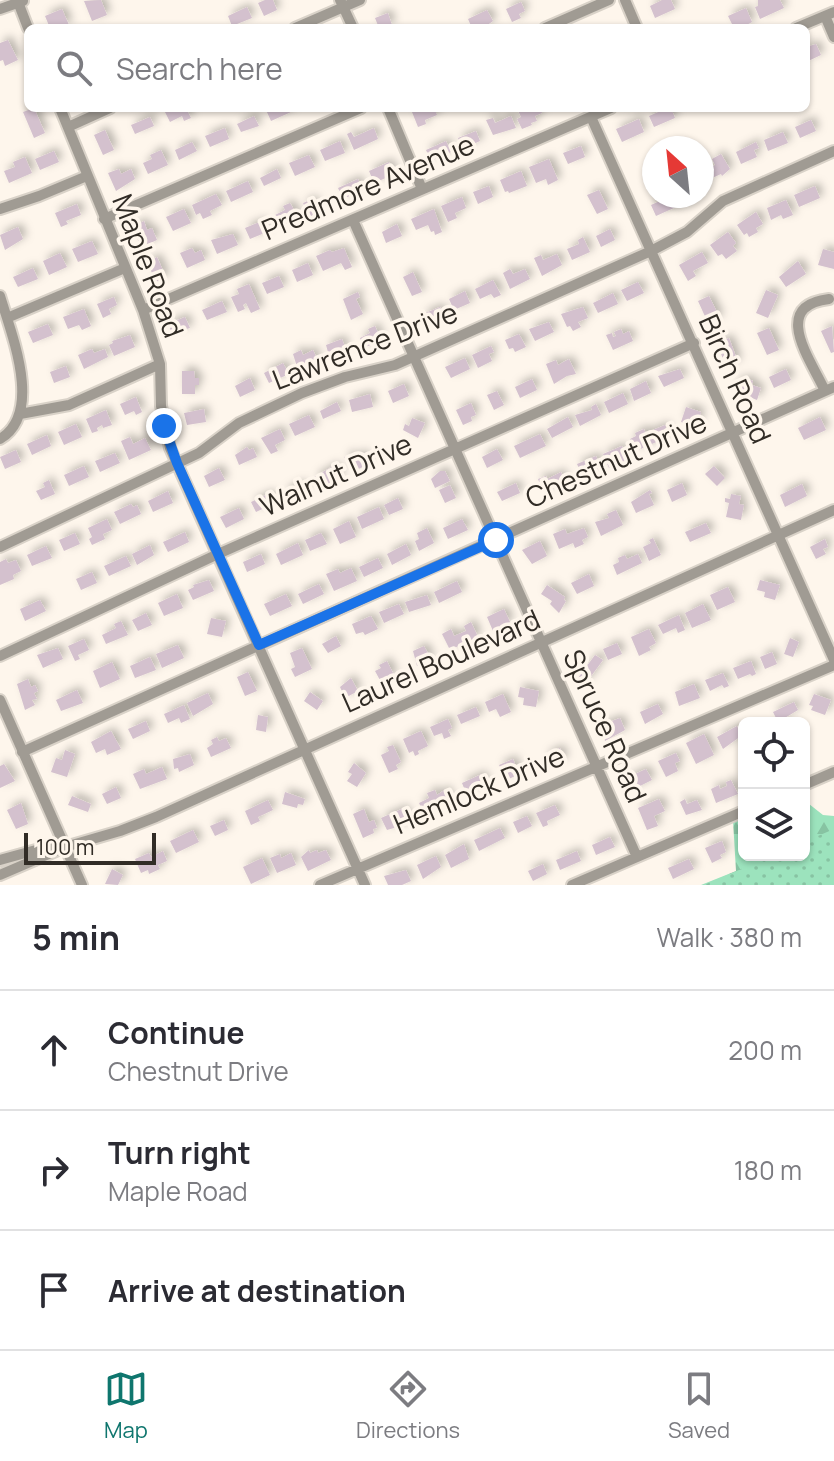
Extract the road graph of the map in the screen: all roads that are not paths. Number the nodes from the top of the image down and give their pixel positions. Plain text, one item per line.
1 (360, 0) edge
2 (609, 0) edge
3 (625, 0) edge
4 (21, 1) edge
5 (342, 4) edge
6 (0, 9) edge
7 (830, 14) edge
8 (27, 24) edge
9 (303, 24) edge
10 (351, 24) edge
11 (554, 24) edge
12 (635, 24) edge
13 (806, 24) edge
14 (834, 37) edge
15 (62, 112) edge
16 (101, 112) edge
17 (352, 112) edge
18 (390, 112) edge
19 (602, 112) edge
20 (591, 117) junction
21 (68, 127) junction
22 (834, 151) edge
23 (87, 176) junction
24 (422, 189) junction
25 (0, 209) edge
26 (104, 219) junction
27 (353, 220) junction
28 (651, 251) junction
29 (125, 268) junction
30 (0, 296) edge
31 (829, 299) dead end
32 (143, 310) junction
33 (7, 318) junction
34 (694, 343) junction
35 (414, 357) junction
36 (160, 364) junction
37 (830, 389) edge
38 (20, 414) junction
39 (733, 434) junction
40 (0, 439) edge
41 (455, 448) junction
42 (177, 463) junction
43 (834, 510) edge
44 (778, 536) junction
45 (496, 540) junction
46 (0, 547) edge
47 (218, 554) junction
48 (542, 643) junction
49 (259, 645) junction
50 (0, 656) edge
51 (834, 663) edge
52 (0, 700) edge
53 (304, 749) junction
54 (22, 752) junction
55 (597, 766) junction
56 (834, 772) edge
57 (810, 782) edge
58 (738, 814) edge
59 (65, 847) junction
60 (637, 857) junction
61 (0, 860) edge
62 (358, 869) junction
63 (0, 875) edge
64 (82, 885) edge
65 (320, 885) edge
66 (365, 885) edge
67 (572, 885) edge

1 - 5 street
2 - 11 street
3 - 12 street
4 - 6 street
4 - 8 street
5 - 9 street
5 - 10 street
7 - 13 street
7 - 14 street
15 - 21 street, Maple Road
16 - 21 street
17 - 26 street
18 - 24 street
19 - 20 street, Predmore Avenue
20 - 24 street, Predmore Avenue
20 - 28 street, Birch Road
21 - 23 street, Maple Road
22 - 28 street, Lawrence Drive
23 - 25 street
23 - 26 street, Maple Road
24 - 27 street, Predmore Avenue
26 - 29 street, Maple Road
27 - 32 street, Predmore Avenue
27 - 35 street, Spruce Road
28 - 34 street, Birch Road
28 - 35 street, Lawrence Drive
29 - 32 street, Maple Road
29 - 33 street
30 - 33 street
31 - 37 street
32 - 36 street, Maple Road
33 - 38 street
34 - 39 street, Birch Road
34 - 41 street, Walnut Drive
35 - 41 street, Spruce Road
35 - 42 street, Lawrence Drive
36 - 38 street
36 - 42 street, Maple Road
37 - 39 street, Chestnut Drive
38 - 40 street
39 - 44 street, Birch Road
39 - 45 street, Chestnut Drive
41 - 45 street, Spruce Road
41 - 47 street, Walnut Drive
42 - 46 street, Lawrence Drive
42 - 47 street, Maple Road
43 - 44 street, Laurel Boulevard
44 - 48 street, Laurel Boulevard
44 - 51 street, Birch Road
45 - 48 street, Spruce Road
45 - 49 street, Chestnut Drive
47 - 49 street, Maple Road
47 - 50 street, Walnut Drive
48 - 53 street, Laurel Boulevard
48 - 55 street, Spruce Road
49 - 53 street, Maple Road
49 - 54 street, Chestnut Drive
51 - 55 street, Hemlock Drive
52 - 54 street
53 - 59 street, Laurel Boulevard
53 - 62 street, Maple Road
54 - 59 street
55 - 60 street, Spruce Road
55 - 62 street, Hemlock Drive
56 - 57 street
58 - 60 street
59 - 61 street, Laurel Boulevard
59 - 63 street, Laurel Boulevard
59 - 64 street
60 - 67 street
62 - 65 street, Hemlock Drive
62 - 66 street, Maple Road

